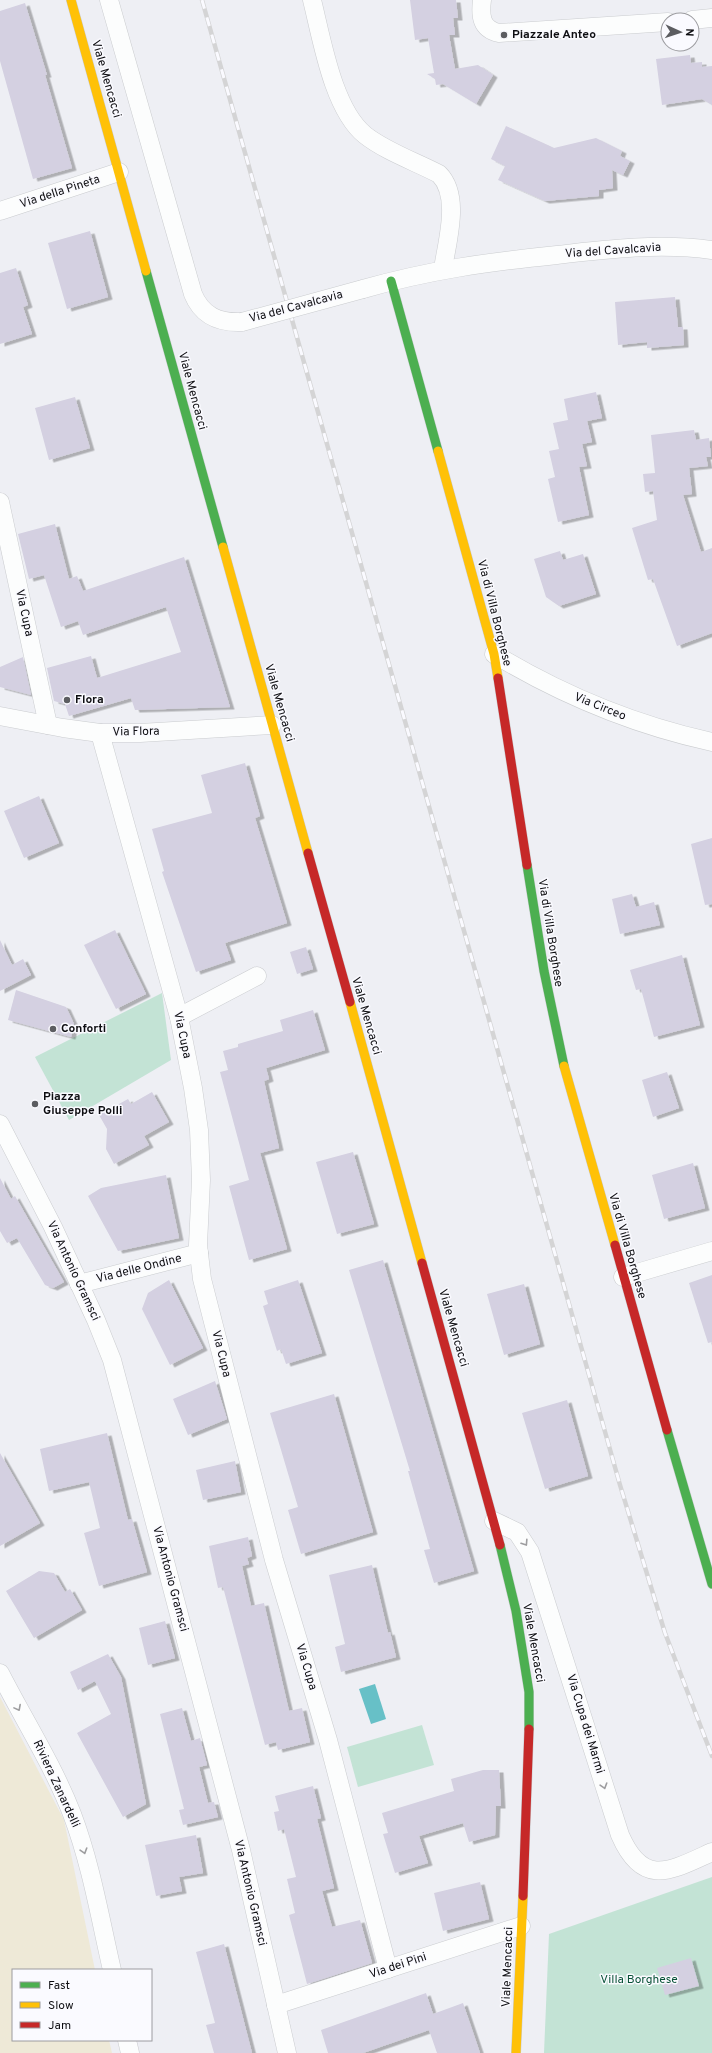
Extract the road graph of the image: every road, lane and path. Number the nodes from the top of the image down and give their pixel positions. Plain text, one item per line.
1 (71, 0) edge
2 (109, 0) edge
3 (312, 0) edge
4 (481, 7) edge
5 (712, 18) edge
6 (700, 19) edge
7 (660, 23) edge
8 (119, 172) junction
9 (0, 211) edge
10 (712, 250) edge
11 (443, 269) junction
12 (391, 281) junction
13 (0, 502) edge
14 (494, 654) junction
15 (0, 716) edge
16 (48, 725) junction
17 (272, 725) junction
18 (100, 733) junction
19 (712, 742) edge
20 (257, 976) dead end
21 (179, 1017) junction
22 (0, 1124) edge
23 (712, 1251) edge
24 (198, 1254) junction
25 (623, 1276) junction
26 (79, 1284) junction
27 (494, 1521) junction
28 (712, 1584) edge
29 (0, 1674) edge
30 (712, 1852) edge
31 (521, 1926) junction
32 (112, 1969) edge
33 (388, 1969) junction
34 (276, 2005) junction
35 (127, 2041) edge
36 (130, 2053) edge
37 (287, 2053) edge
38 (516, 2053) edge

1 - 8 main road, Viale Mencacci
2 - 12 street, Via del Cavalcavia, bridge
3 - 11 street
4 - 7 street
5 - 6 street
8 - 9 street, Via della Pineta
8 - 17 main road, Viale Mencacci
10 - 11 street, Via del Cavalcavia
11 - 12 street, Via del Cavalcavia
12 - 14 main road, Via di Villa Borghese
13 - 16 street, Via Cupa
14 - 19 street, Via Circeo
14 - 25 main road, Via di Villa Borghese
15 - 16 street, Via Flora
16 - 18 street, Via Flora
17 - 18 street, Via Flora
17 - 27 main road, Viale Mencacci
18 - 21 street, Via Cupa
20 - 21 street
21 - 24 street, Via Cupa
22 - 26 street, Via Antonio Gramsci
23 - 25 street
24 - 26 street, Via delle Ondine
24 - 33 street, Via Cupa
25 - 28 main road, Via di Villa Borghese
26 - 34 street, Via Antonio Gramsci
27 -> 30 street, Via Cupa dei Marmi
27 - 31 main road, Viale Mencacci
29 -> 32 street, Riviera Zanardelli
31 - 33 street, Via dei Pini
31 - 38 main road, Viale Mencacci
33 - 34 street, Via dei Pini
34 - 37 street, Via Antonio Gramsci
35 - 36 street

